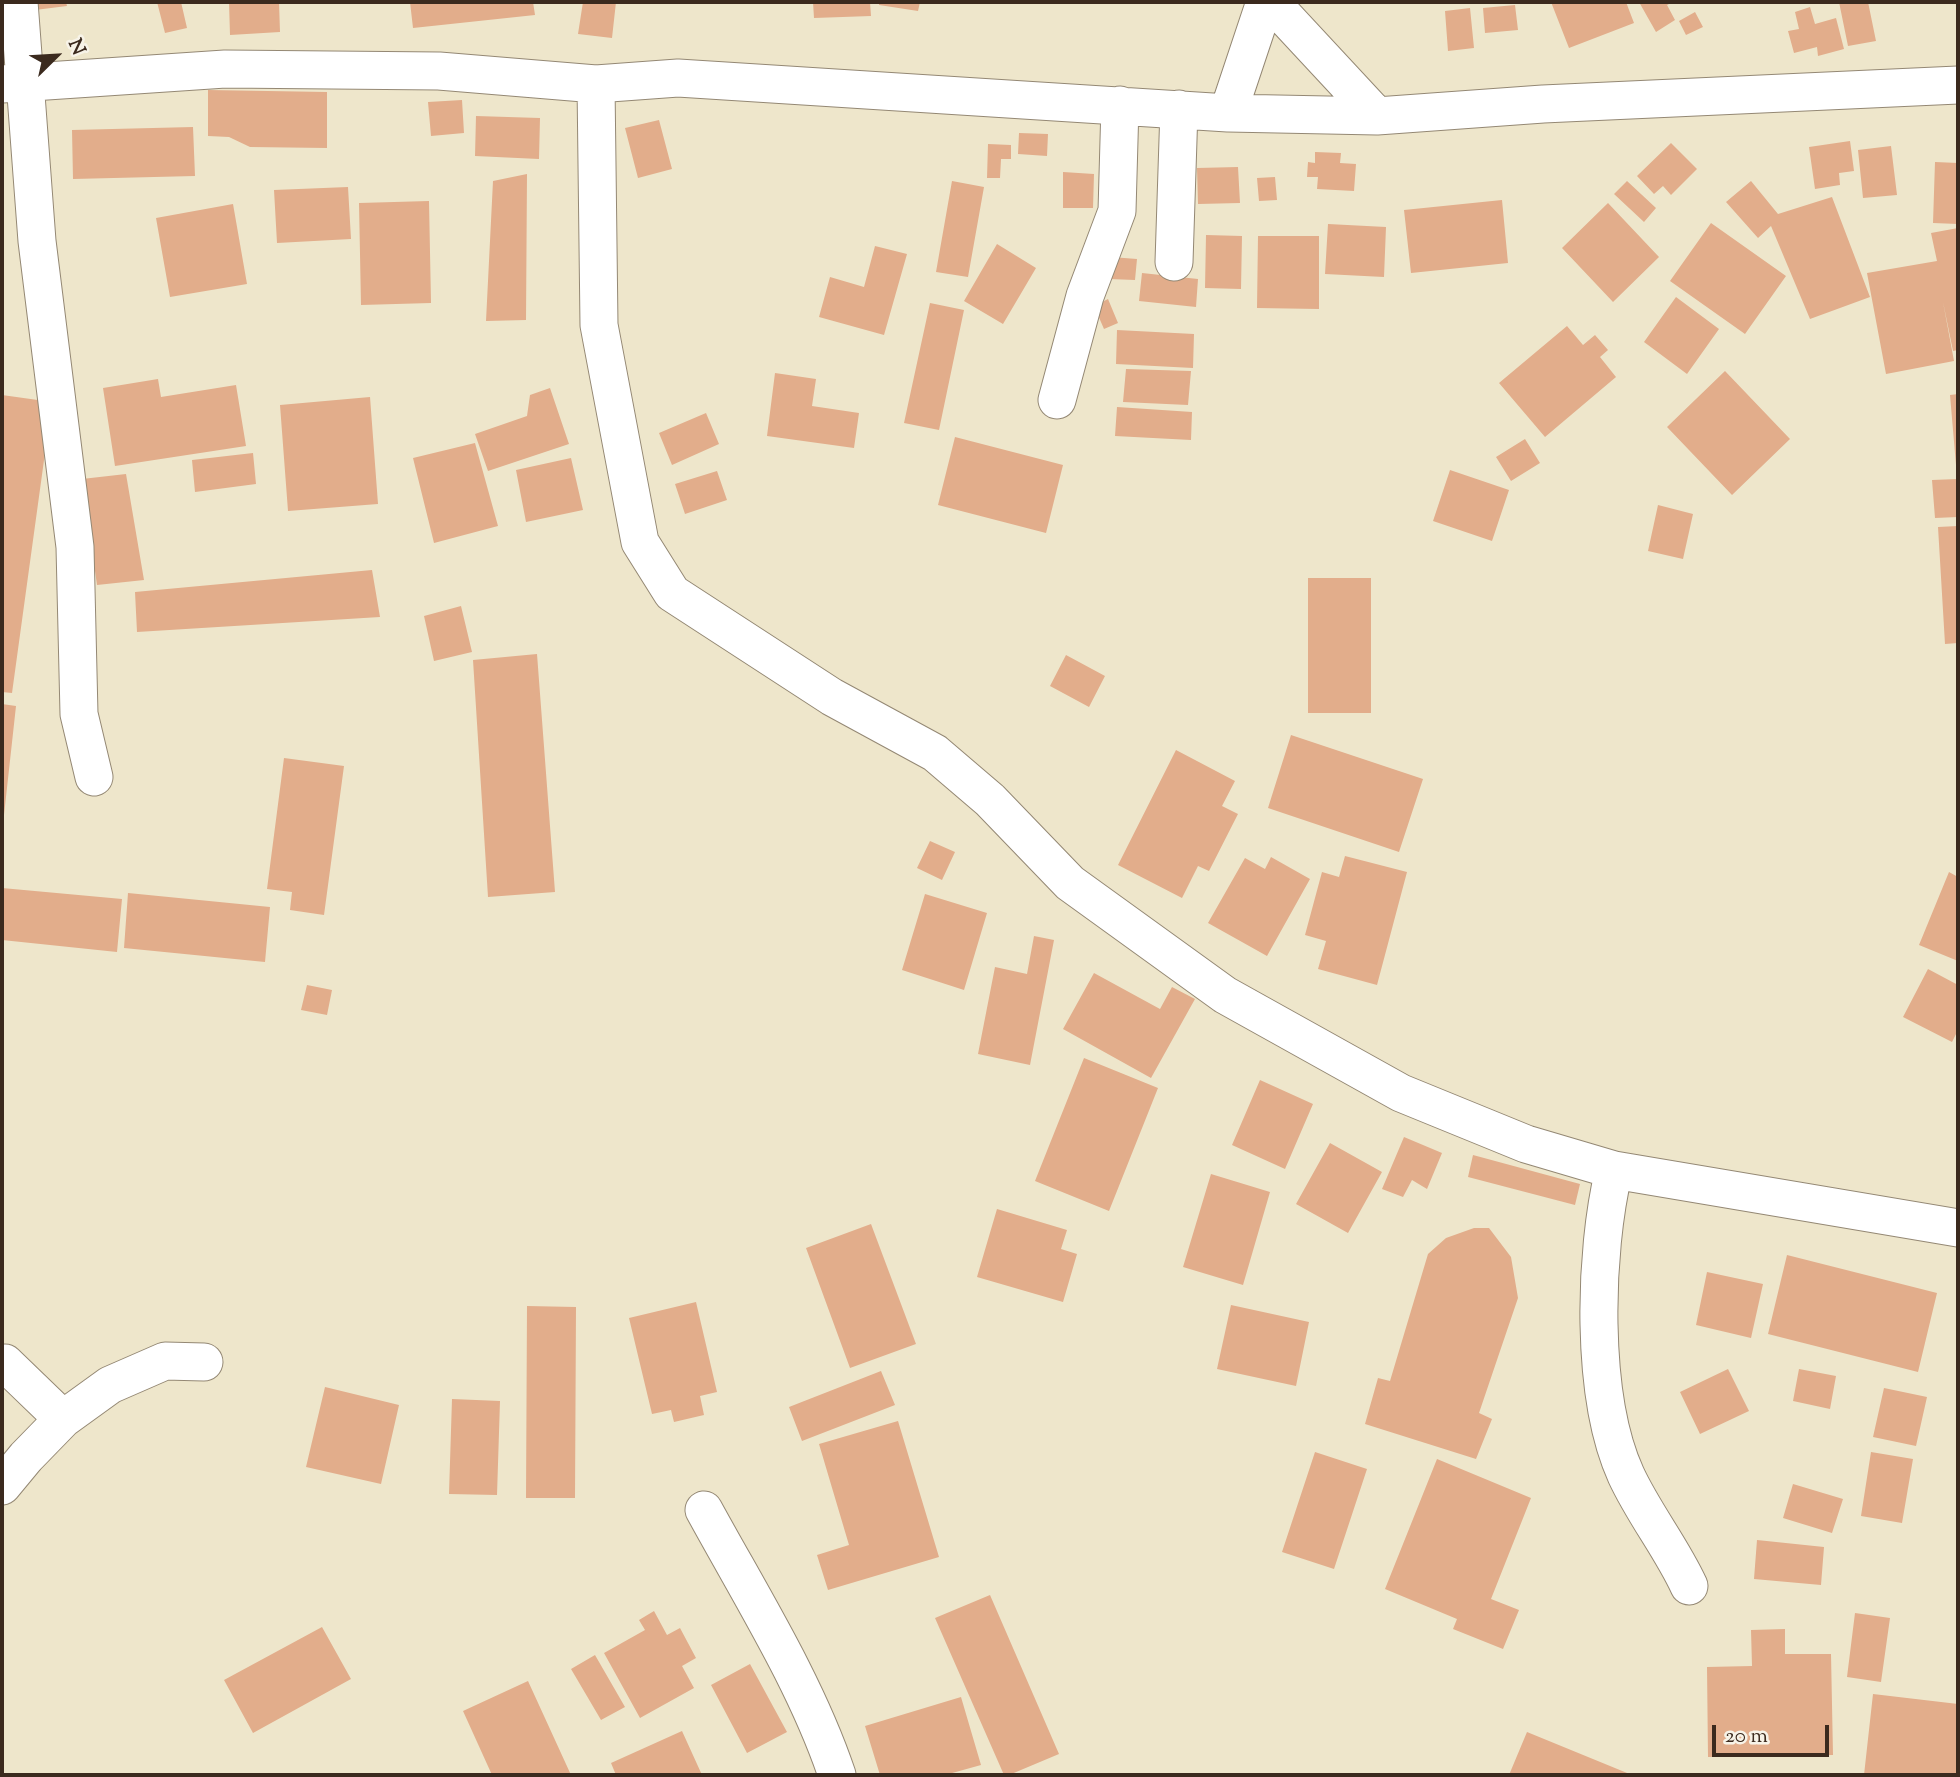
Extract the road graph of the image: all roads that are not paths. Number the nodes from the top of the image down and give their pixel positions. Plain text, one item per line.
1 (19, 2) edge
2 (1265, 2) edge
3 (1271, 2) edge
4 (13, 84) edge
5 (596, 84) junction
6 (1958, 85) edge
7 (1120, 105) junction
8 (1179, 109) junction
9 (1228, 113) junction
10 (1377, 116) junction
11 (1174, 262) dead end
12 (1057, 400) dead end
13 (94, 777) dead end
14 (1614, 1170) junction
15 (1958, 1228) edge
16 (204, 1362) dead end
17 (5, 1363) dead end
18 (64, 1419) junction
19 (2, 1486) edge
20 (704, 1510) dead end
21 (1689, 1587) dead end
22 (837, 1775) edge

1 - 4 street
2 - 9 street
3 - 10 street
4 - 5 street
4 - 13 street
5 - 7 street
5 - 14 street
6 - 10 street
7 - 8 street
7 - 12 street
8 - 9 street
8 - 11 street
9 - 10 street
14 - 15 street
14 - 21 street
16 - 18 street
17 - 18 street
18 - 19 street
20 - 22 street

